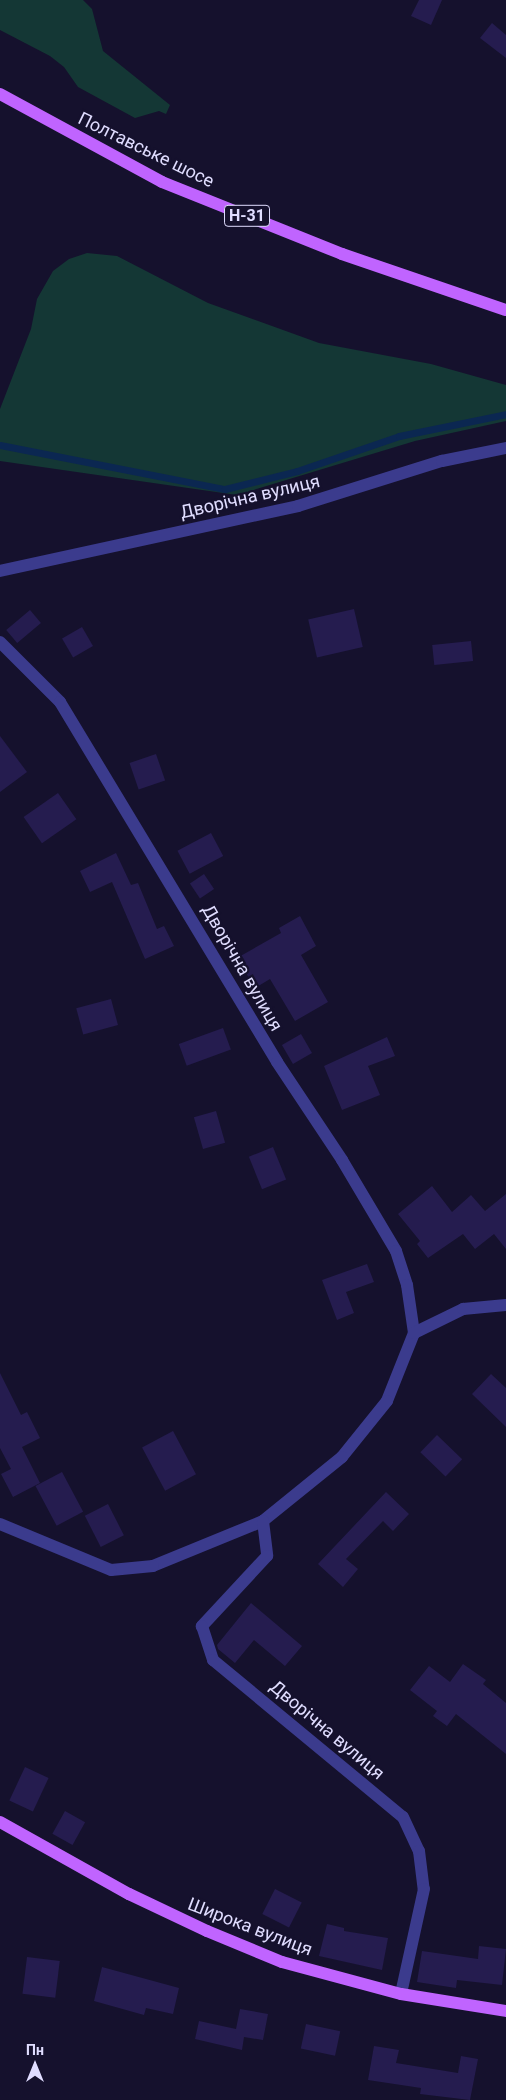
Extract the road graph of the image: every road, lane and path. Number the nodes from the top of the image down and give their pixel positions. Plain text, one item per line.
1 (0, 94) edge
2 (506, 310) edge
3 (506, 448) edge
4 (0, 571) edge
5 (0, 642) edge
6 (506, 1305) edge
7 (414, 1334) junction
8 (263, 1521) junction
9 (0, 1524) edge
10 (0, 1822) edge
11 (401, 1994) junction
12 (506, 2011) edge

1 - 2 main road, Полтавське шосе / Н-31
3 - 4 street, Дворічна вулиця
5 - 7 street, Дворічна вулиця
6 - 7 street
7 - 8 street
8 - 9 street
8 - 11 street, Дворічна вулиця
10 - 11 main road, Широка вулиця
11 - 12 main road, Широка вулиця

